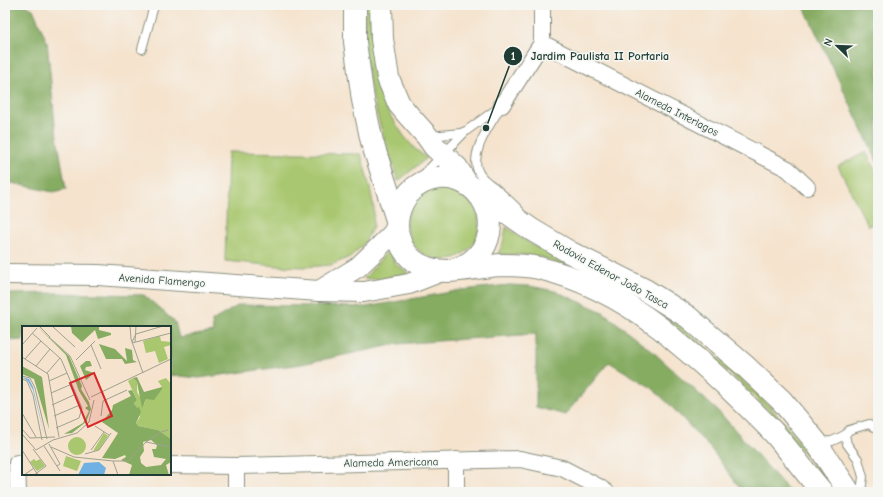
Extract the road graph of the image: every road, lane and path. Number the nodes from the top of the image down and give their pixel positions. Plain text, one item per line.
1 (156, 5) edge
2 (354, 5) edge
3 (381, 5) edge
4 (542, 5) edge
5 (542, 44) junction
6 (142, 50) dead end
7 (502, 105) junction
8 (466, 131) junction
9 (427, 136) junction
10 (443, 155) junction
11 (807, 187) dead end
12 (472, 188) junction
13 (412, 189) junction
14 (397, 223) junction
15 (532, 230) junction
16 (448, 271) junction
17 (5, 274) edge
18 (319, 291) junction
19 (874, 427) dead end
20 (845, 434) junction
21 (816, 442) junction
22 (456, 460) junction
23 (15, 463) edge
24 (171, 465) edge
25 (236, 466) junction
26 (18, 492) edge
27 (236, 492) edge
28 (456, 492) edge
29 (606, 492) edge
30 (822, 492) edge
31 (849, 492) edge
32 (861, 492) edge

1 - 6 lane
2 - 14 main road
3 - 9 main road, Rodovia Edenor João Tasca
4 - 5 street
5 - 7 street
5 - 11 street, Alameda Interlagos
7 - 8 lane
7 - 15 lane
8 - 9 lane
8 - 10 lane
9 - 10 main road, Rodovia Edenor João Tasca
10 - 12 main road, Rodovia Edenor João Tasca
10 - 13 lane
12 - 13 main road
12 - 15 main road, Rodovia Edenor João Tasca
12 - 16 main road
13 - 14 main road
14 - 16 main road
14 - 18 street
15 - 21 main road, Rodovia Edenor João Tasca
16 - 18 street, Avenida Flamengo
16 - 30 main road, Rodovia Edenor João Tasca
17 - 18 street, Avenida Flamengo
19 - 20 lane
20 - 21 lane
20 - 32 lane
21 - 31 main road, Rodovia Edenor João Tasca
22 - 25 street, Alameda Americana
22 - 28 street
22 - 29 street, Alameda Americana
23 - 26 street
24 - 25 street, Alameda Americana
25 - 27 street

